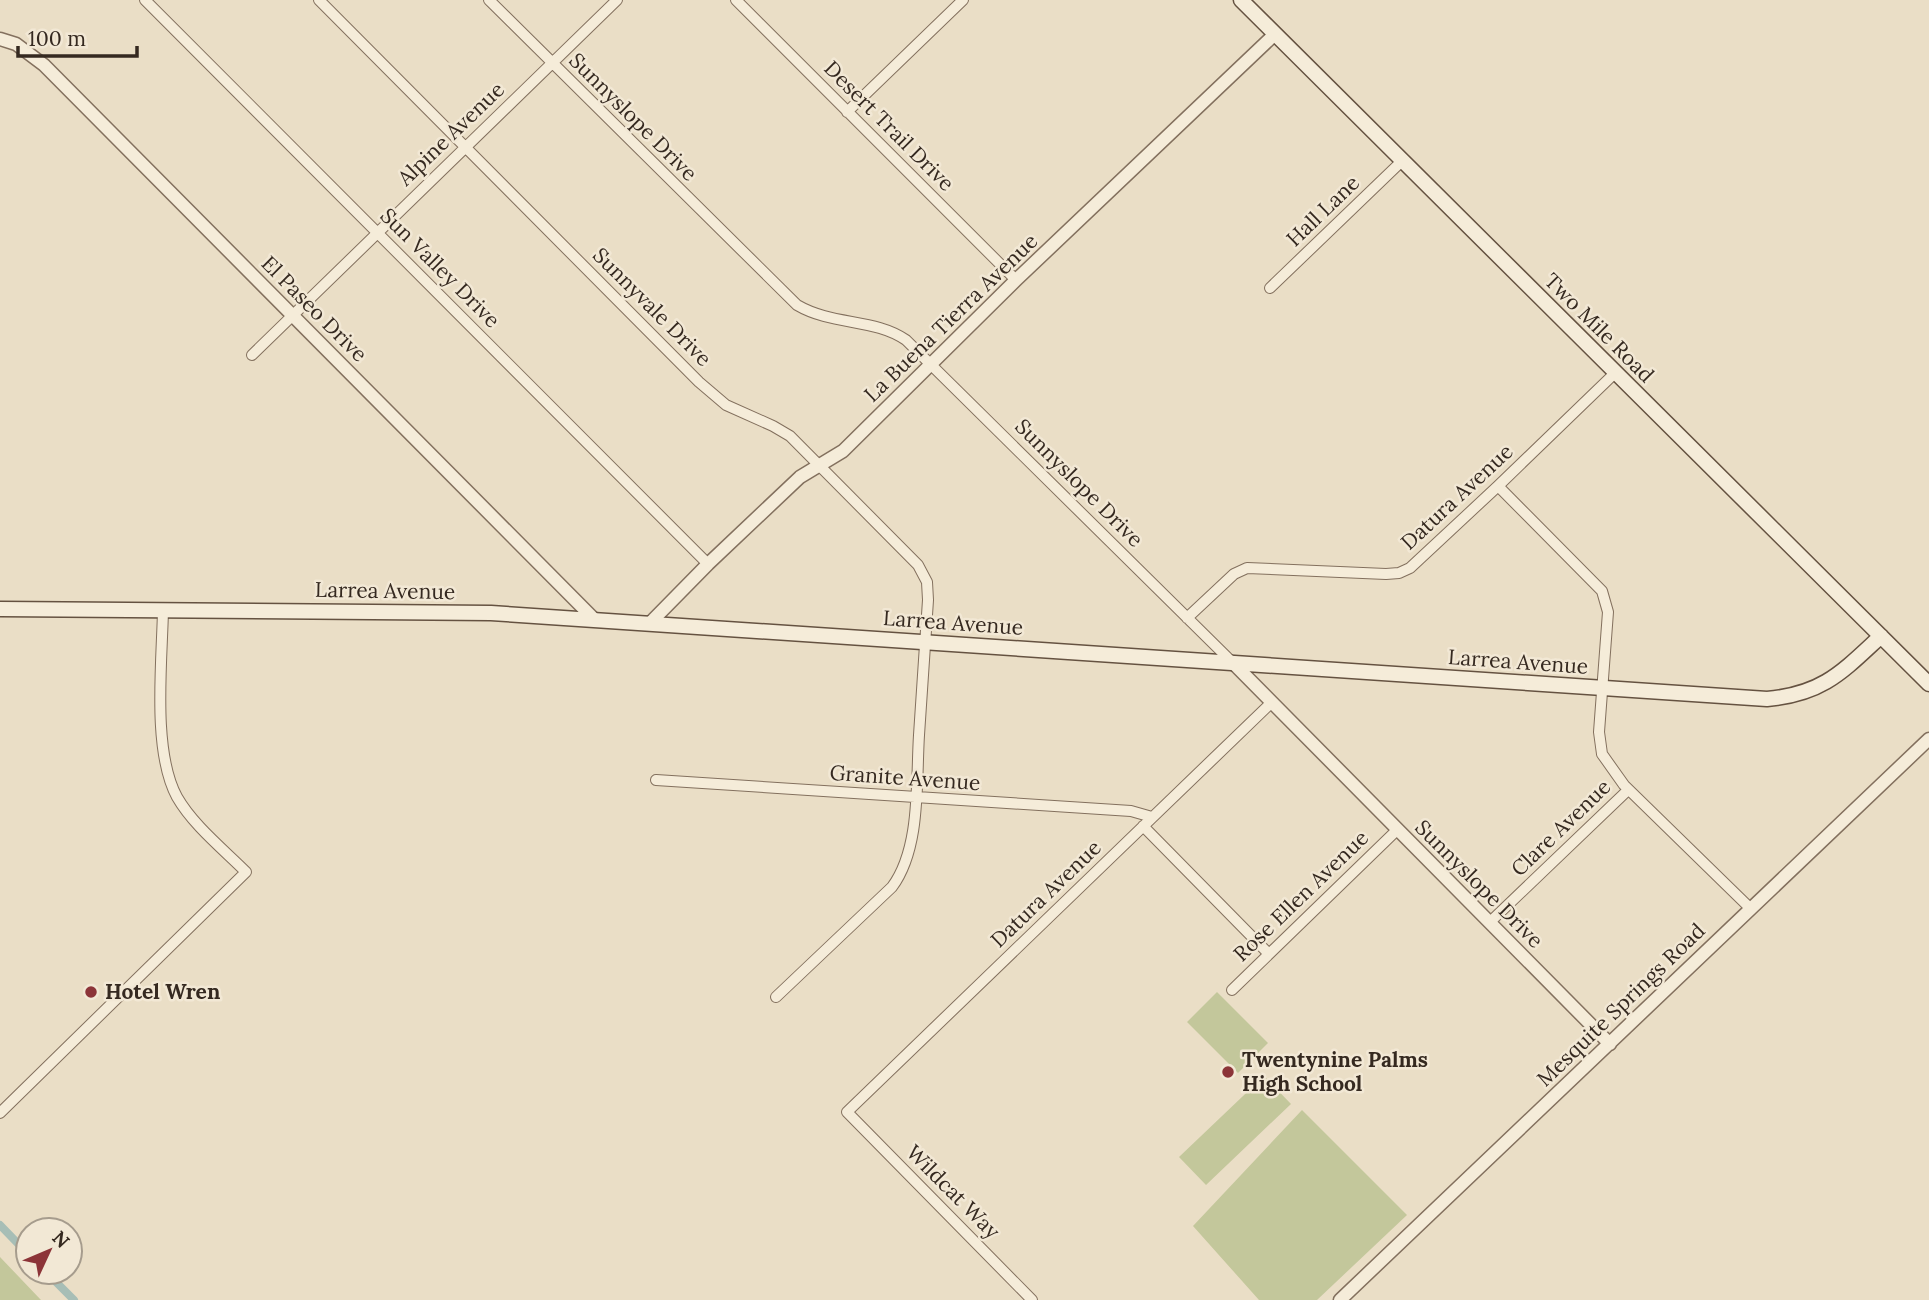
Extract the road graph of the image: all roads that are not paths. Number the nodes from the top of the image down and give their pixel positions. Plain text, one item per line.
1 (145, 0) edge
2 (319, 0) edge
3 (489, 0) edge
4 (617, 0) edge
5 (736, 0) edge
6 (963, 0) edge
7 (1241, 0) edge
8 (1275, 34) junction
9 (0, 39) edge
10 (552, 63) junction
11 (847, 112) junction
12 (466, 147) junction
13 (1402, 161) junction
14 (378, 233) junction
15 (1016, 280) junction
16 (1270, 288) dead end
17 (292, 315) junction
18 (252, 355) dead end
19 (931, 364) junction
20 (1615, 373) junction
21 (820, 466) junction
22 (1498, 486) junction
23 (708, 564) junction
24 (0, 609) edge
25 (163, 610) junction
26 (593, 618) junction
27 (1187, 618) junction
28 (650, 623) junction
29 (1881, 636) junction
30 (925, 642) junction
31 (1234, 664) junction
32 (1929, 684) edge
33 (1604, 688) junction
34 (1271, 703) junction
35 (1929, 738) edge
36 (656, 780) dead end
37 (1628, 790) junction
38 (915, 799) junction
39 (1152, 817) junction
40 (1143, 826) junction
41 (1397, 830) junction
42 (1750, 908) junction
43 (1490, 922) junction
44 (1269, 954) junction
45 (1231, 990) dead end
46 (776, 998) dead end
47 (1610, 1044) junction
48 (847, 1112) joint
49 (0, 1113) edge
50 (1032, 1300) edge
51 (1340, 1300) edge

1 - 14 street, Sun Valley Drive
2 - 12 street, Sunnyvale Drive
3 - 10 street, Sunnyslope Drive
4 - 10 street, Alpine Avenue
5 - 11 street, Desert Trail Drive
6 - 11 street
7 - 8 main road, Two Mile Road
8 - 13 main road, Two Mile Road
8 - 15 street, La Buena Tierra Avenue
9 - 17 street, El Paseo Drive
10 - 12 street, Alpine Avenue
10 - 19 street, Sunnyslope Drive
11 - 15 street, Desert Trail Drive
12 - 14 street, Alpine Avenue
12 - 21 street, Sunnyvale Drive
13 - 16 street, Hall Lane
13 - 20 main road, Two Mile Road
14 - 17 street, Alpine Avenue
14 - 23 street, Sun Valley Drive
15 - 19 street, La Buena Tierra Avenue
17 - 18 street, Alpine Avenue
17 - 26 street, El Paseo Drive
19 - 21 street, La Buena Tierra Avenue
19 - 27 street, Sunnyslope Drive
20 - 22 street, Datura Avenue
20 - 29 main road, Two Mile Road
21 - 23 street, La Buena Tierra Avenue
21 - 30 street, Sunnyvale Drive
22 - 27 street, Datura Avenue
22 - 33 street
23 - 28 street, La Buena Tierra Avenue
24 - 25 main road, Larrea Avenue
25 - 26 main road, Larrea Avenue
25 - 49 street
26 - 28 main road, Larrea Avenue
27 - 31 street, Sunnyslope Drive
28 - 30 main road, Larrea Avenue
29 - 32 main road, Two Mile Road
29 - 33 main road, Larrea Avenue
30 - 31 main road, Larrea Avenue
30 - 38 street, Sunnyvale Drive
31 - 33 main road, Larrea Avenue
31 - 34 street, Sunnyslope Drive
33 - 37 street
34 - 39 street, Datura Avenue
34 - 41 street, Sunnyslope Drive
35 - 42 street, Mesquite Springs Road
36 - 38 street, Granite Avenue
37 - 42 street
37 - 43 street, Clare Avenue
38 - 39 street, Granite Avenue
38 - 46 street, Sunnyvale Drive
39 - 40 street, Datura Avenue
40 - 44 street
40 - 48 street, Datura Avenue
41 - 43 street, Sunnyslope Drive
41 - 44 street, Rose Ellen Avenue
42 - 47 street, Mesquite Springs Road
43 - 47 street, Sunnyslope Drive
44 - 45 street, Rose Ellen Avenue
47 - 51 street, Mesquite Springs Road
48 - 50 street, Wildcat Way

